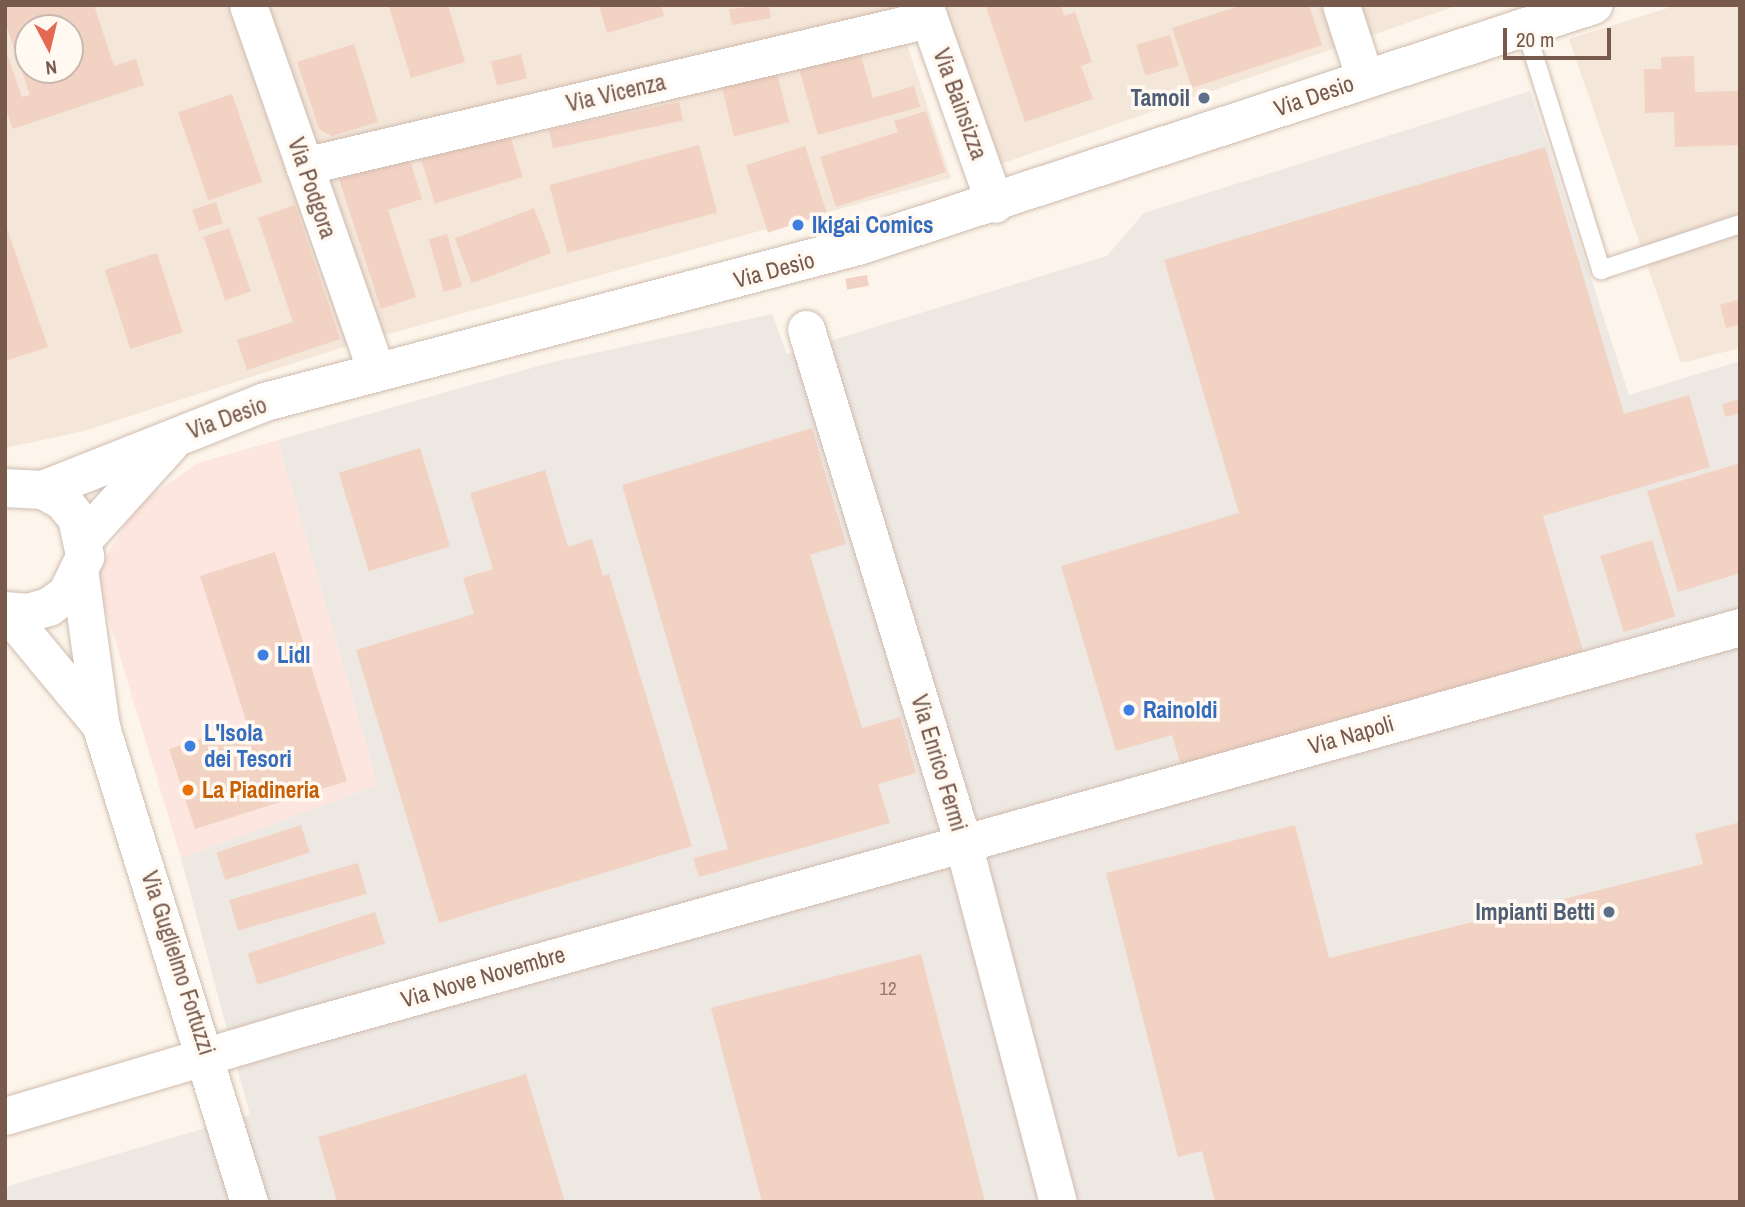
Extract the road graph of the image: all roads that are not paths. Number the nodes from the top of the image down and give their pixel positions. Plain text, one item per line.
1 (248, 5) edge
2 (1341, 5) edge
3 (1593, 5) edge
4 (926, 12) edge
5 (1525, 27) junction
6 (1365, 79) junction
7 (304, 166) junction
8 (995, 204) junction
9 (1740, 224) edge
10 (806, 329) dead end
11 (376, 371) junction
12 (177, 436) junction
13 (5, 488) edge
14 (43, 490) junction
15 (84, 539) junction
16 (80, 576) junction
17 (5, 611) edge
18 (1740, 627) edge
19 (102, 727) junction
20 (963, 843) junction
21 (207, 1055) junction
22 (5, 1116) edge
23 (249, 1202) edge
24 (1058, 1202) edge

1 - 7 street, Via Podgora
2 - 6 street
3 - 5 street, Via Desio
4 - 7 street, Via Vicenza
4 - 8 street, Via Bainsizza
5 - 6 street, Via Desio
5 - 9 lane
6 - 8 street, Via Desio
7 - 11 street, Via Podgora
8 - 11 street, Via Desio
10 - 20 street, Via Enrico Fermi
11 - 12 street, Via Desio
12 - 14 street, Via Desio
12 - 15 street, Via Desio
13 - 14 street
14 - 15 street
15 - 16 street
16 - 17 street
16 - 19 street, Via Guglielmo Fortuzzi
17 - 19 street, Via Guglielmo Fortuzzi
18 - 20 street, Via Napoli
19 - 21 street, Via Guglielmo Fortuzzi
20 - 21 street, Via Nove Novembre
20 - 24 street, Via Enrico Fermi
21 - 22 street, Via Nove Novembre
21 - 23 street, Via Guglielmo Fortuzzi

